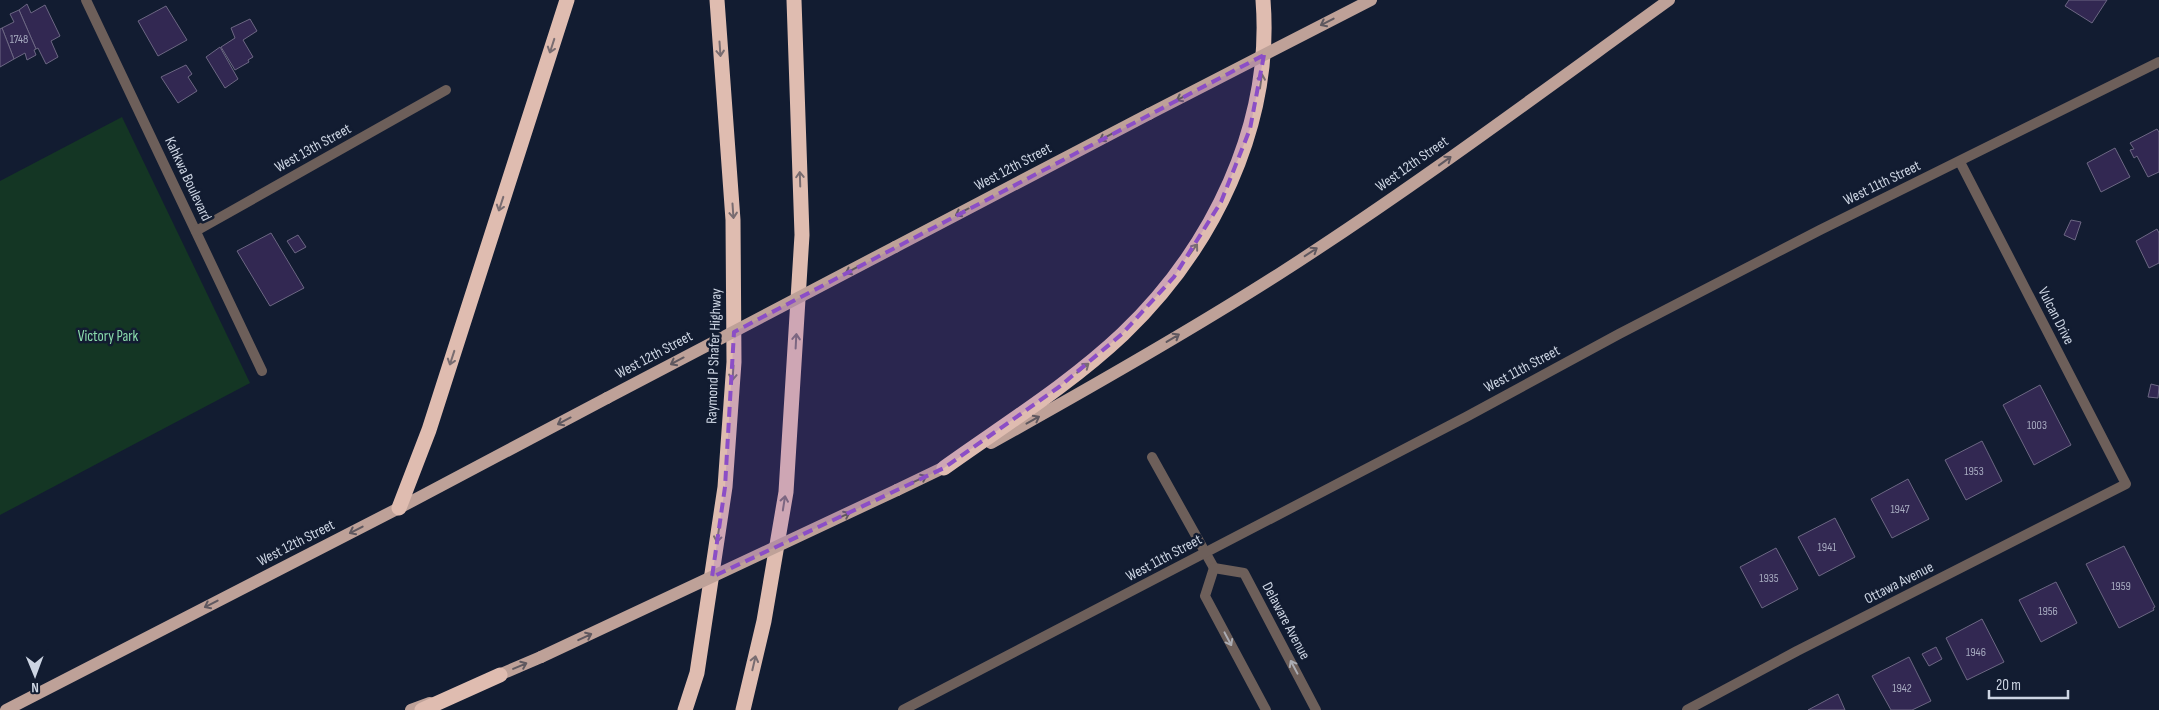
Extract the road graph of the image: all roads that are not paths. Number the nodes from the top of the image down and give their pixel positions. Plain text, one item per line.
1 (86, 0) edge
2 (566, 0) edge
3 (717, 0) edge
4 (794, 0) edge
5 (1263, 0) edge
6 (1371, 0) edge
7 (1669, 0) edge
8 (2159, 62) edge
9 (446, 90) dead end
10 (1960, 162) junction
11 (196, 231) junction
12 (262, 371) dead end
13 (1152, 458) dead end
14 (944, 468) junction
15 (2126, 484) joint
16 (399, 508) junction
17 (1204, 553) junction
18 (1214, 568) junction
19 (500, 674) junction
20 (6, 710) edge
21 (411, 710) edge
22 (422, 710) edge
23 (685, 710) edge
24 (743, 710) edge
25 (903, 710) edge
26 (1266, 710) edge
27 (1316, 710) edge
28 (1687, 710) edge

1 - 11 street, Kahkwa Boulevard
2 -> 16 highway
3 -> 23 highway, Raymond P Shafer Highway
24 -> 4 highway
14 -> 5 highway
6 -> 16 main road, West 12th Street, bridge
14 -> 7 main road, West 12th Street
8 - 10 street, West 11th Street
9 - 11 street, West 13th Street
10 - 15 street, Vulcan Drive
10 - 17 street, West 11th Street
11 - 12 street, Kahkwa Boulevard
13 - 17 street
19 -> 14 main road, West 12th Street, bridge
15 - 28 street, Ottawa Avenue
16 -> 20 main road, West 12th Street
17 - 18 street
17 - 25 street, West 11th Street
18 -> 26 street
27 -> 18 street, Delaware Avenue
19 - 21 main road, West 12th Street
19 - 22 highway

